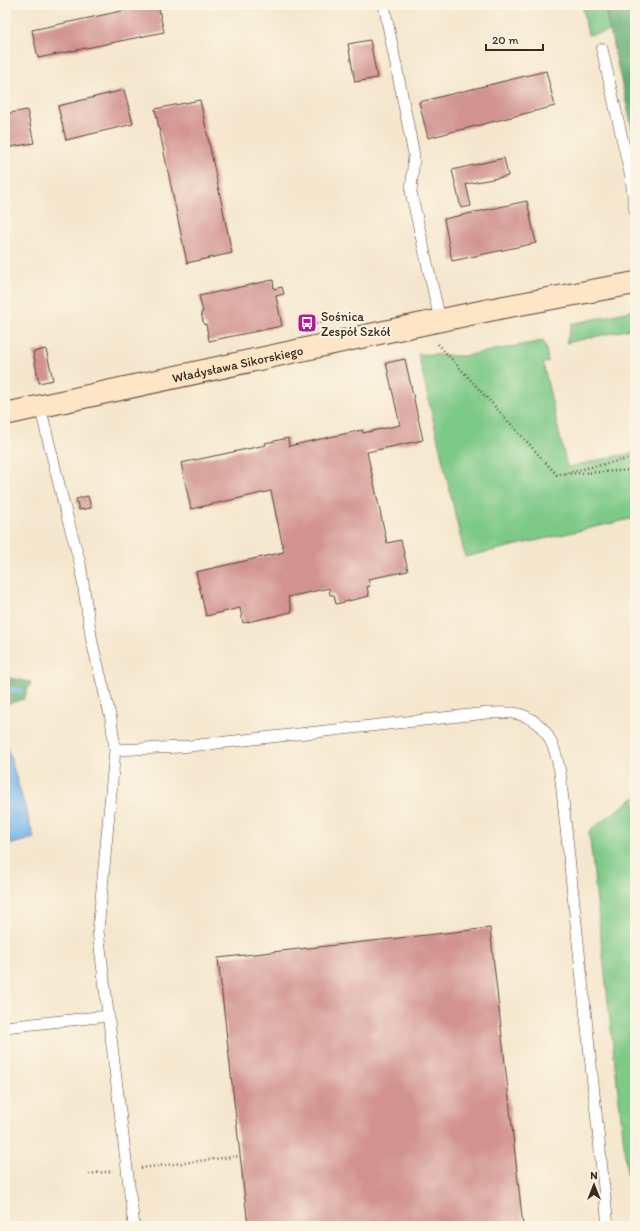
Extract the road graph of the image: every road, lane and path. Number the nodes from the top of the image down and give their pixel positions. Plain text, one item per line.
1 (384, 5) edge
2 (602, 49) dead end
3 (635, 211) edge
4 (635, 283) edge
5 (440, 320) junction
6 (438, 344) dead end
7 (40, 406) junction
8 (5, 414) edge
9 (635, 457) edge
10 (635, 470) edge
11 (557, 474) junction
12 (115, 750) junction
13 (108, 1016) junction
14 (5, 1027) edge
15 (240, 1156) dead end
16 (127, 1169) junction
17 (89, 1174) dead end
18 (134, 1226) edge
19 (608, 1226) edge

1 - 5 lane
2 - 3 lane
4 - 5 street, Władysława Sikorskiego
5 - 7 street, Władysława Sikorskiego
6 - 11 path
7 - 8 street, Władysława Sikorskiego
7 - 12 lane
9 - 11 path
10 - 11 path
12 - 13 lane
12 - 19 lane
13 - 14 lane
13 - 16 lane
15 - 16 path
16 - 17 path
16 - 18 lane

